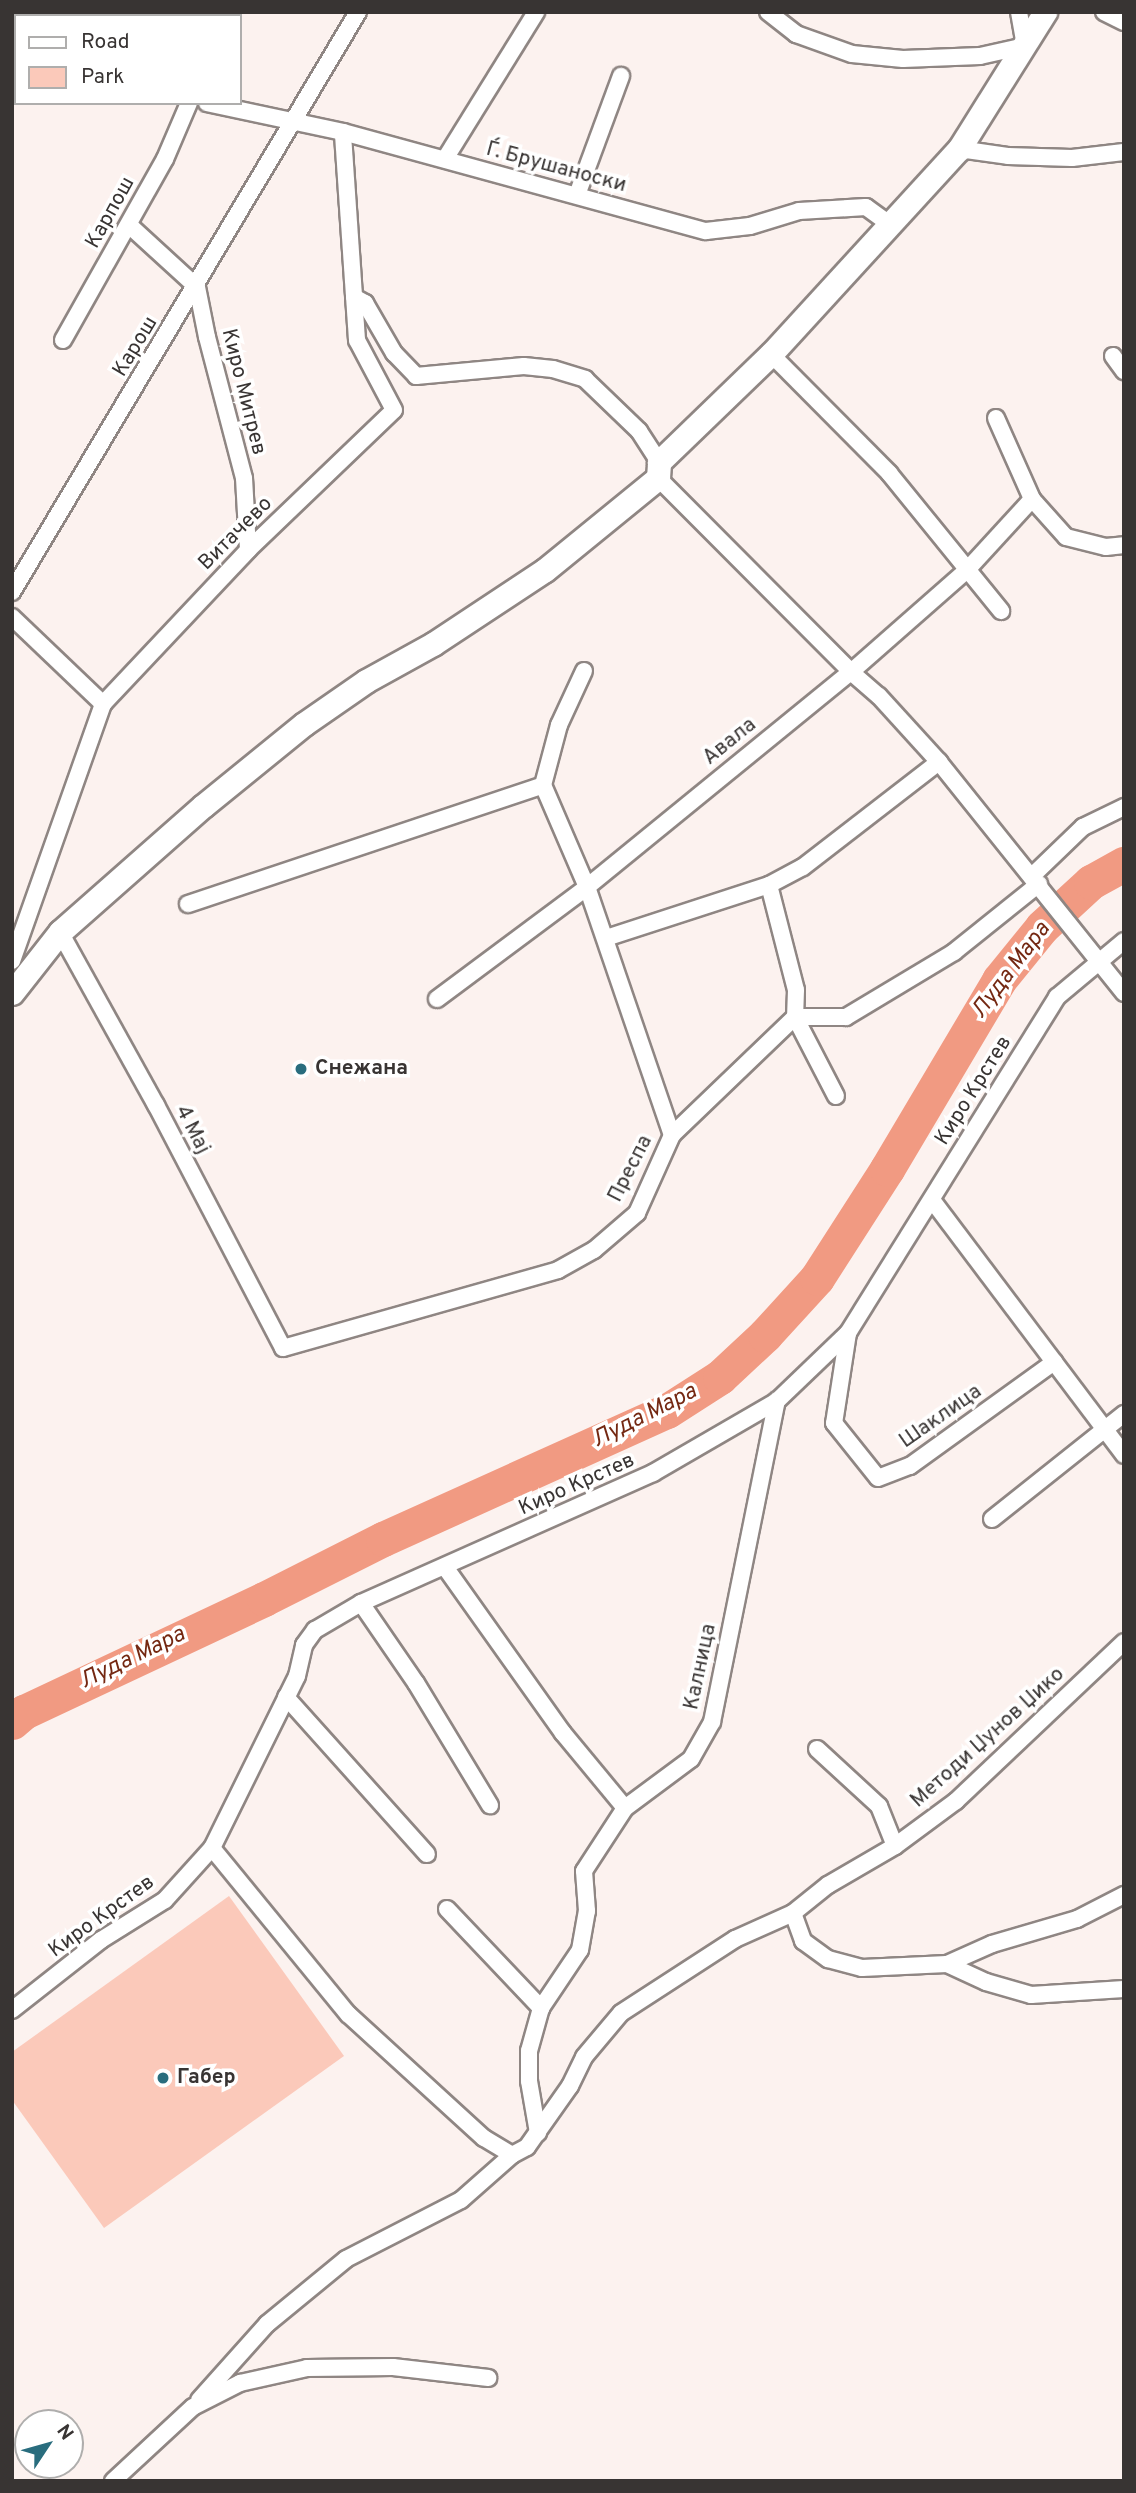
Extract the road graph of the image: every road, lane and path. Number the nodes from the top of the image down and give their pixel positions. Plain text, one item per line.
1 (358, 12) edge
2 (536, 12) edge
3 (768, 12) edge
4 (1019, 12) edge
5 (1045, 12) edge
6 (1104, 12) edge
7 (1124, 22) edge
8 (1025, 46) junction
9 (621, 76) dead end
10 (188, 105) edge
11 (216, 105) edge
12 (292, 121) junction
13 (343, 132) junction
14 (959, 149) junction
15 (1124, 152) edge
16 (444, 159) junction
17 (577, 195) junction
18 (129, 225) junction
19 (891, 225) junction
20 (197, 287) junction
21 (354, 297) junction
22 (63, 340) dead end
23 (771, 354) junction
24 (1113, 356) dead end
25 (1124, 371) edge
26 (996, 418) dead end
27 (659, 470) junction
28 (1032, 499) junction
29 (1124, 545) edge
30 (248, 550) junction
31 (967, 570) junction
32 (12, 592) edge
33 (1001, 611) dead end
34 (12, 617) edge
35 (584, 671) dead end
36 (851, 672) junction
37 (103, 704) junction
38 (939, 762) junction
39 (543, 785) junction
40 (1124, 807) edge
41 (1035, 880) junction
42 (769, 885) junction
43 (587, 887) junction
44 (188, 904) dead end
45 (60, 932) junction
46 (606, 939) junction
47 (1124, 941) edge
48 (12, 961) edge
49 (1101, 963) junction
50 (12, 993) edge
51 (1124, 993) edge
52 (437, 999) dead end
53 (796, 1017) junction
54 (836, 1096) dead end
55 (672, 1135) junction
56 (932, 1200) junction
57 (848, 1333) junction
58 (283, 1348) joint
59 (1054, 1362) junction
60 (777, 1401) junction
61 (1124, 1413) edge
62 (1104, 1428) junction
63 (1124, 1455) edge
64 (992, 1519) dead end
65 (445, 1567) junction
66 (361, 1603) junction
67 (1124, 1642) edge
68 (286, 1697) junction
69 (817, 1749) dead end
70 (489, 1805) dead end
71 (625, 1808) junction
72 (895, 1846) junction
73 (212, 1848) junction
74 (427, 1854) dead end
75 (1124, 1895) edge
76 (447, 1909) dead end
77 (793, 1913) junction
78 (947, 1964) junction
79 (1124, 1989) edge
80 (541, 2008) junction
81 (12, 2010) edge
82 (538, 2133) junction
83 (512, 2155) junction
84 (488, 2378) dead end
85 (193, 2407) junction
86 (113, 2481) edge

1 - 12 street, Карош
2 - 16 street
3 - 8 street
4 - 8 street
5 - 8 main road
6 - 7 street
8 - 14 main road
9 - 17 street
10 - 18 street, Карпош
11 - 12 street, Ѓ. Брушаноски
12 - 13 street, Ѓ. Брушаноски
12 - 20 street, Карош
13 - 16 street, Ѓ. Брушаноски
13 - 21 street, Витачево
14 - 15 street
14 - 19 main road
16 - 17 street, Ѓ. Брушаноски
17 - 19 street, Ѓ. Брушаноски
18 - 20 street
18 - 22 street, Карпош
19 - 23 main road
20 - 30 street, Киро Митрев
20 - 32 street, Карош
21 - 27 street
21 - 30 street, Витачево
23 - 27 main road
23 - 31 street
24 - 25 street
26 - 28 street
27 - 36 street
27 - 45 main road
28 - 29 street
28 - 31 street, Авала
30 - 37 street, Витачево
31 - 33 street
31 - 36 street, Авала
34 - 37 street
35 - 39 street
36 - 38 street
36 - 43 street, Авала
37 - 48 street, Витачево
38 - 41 street
38 - 42 street
39 - 43 street
39 - 44 street
40 - 41 street
41 - 49 street
41 - 53 street
42 - 46 street
42 - 53 street
43 - 46 street
43 - 52 street, Авала
45 - 50 main road
45 - 58 street, 4 Мај
46 - 55 street
47 - 49 street, Киро Крстев
49 - 51 street
49 - 56 street, Киро Крстев
53 - 54 street
53 - 55 street, Преспа
55 - 58 street, Преспа
56 - 57 street, Киро Крстев
56 - 59 street
57 - 59 street, Шаклица
57 - 60 street, Киро Крстев
59 - 62 street
60 - 65 street, Киро Крстев
60 - 71 street, Калница
61 - 62 street
62 - 63 street
62 - 64 street
65 - 66 street, Киро Крстев
65 - 71 street
66 - 68 street, Киро Крстев
66 - 70 street
67 - 72 street, Методи Џунов Џико
68 - 73 street, Киро Крстев
68 - 74 street
69 - 72 street
71 - 80 street, Калница
72 - 77 street, Методи Џунов Џико
73 - 81 street, Киро Крстев
73 - 83 street
75 - 78 street
76 - 80 street
77 - 78 street
77 - 82 street, Методи Џунов Џико
78 - 79 street
80 - 82 street, Калница
82 - 83 street, Методи Џунов Џико
83 - 85 street, Методи Џунов Џико
84 - 85 street
85 - 86 street

